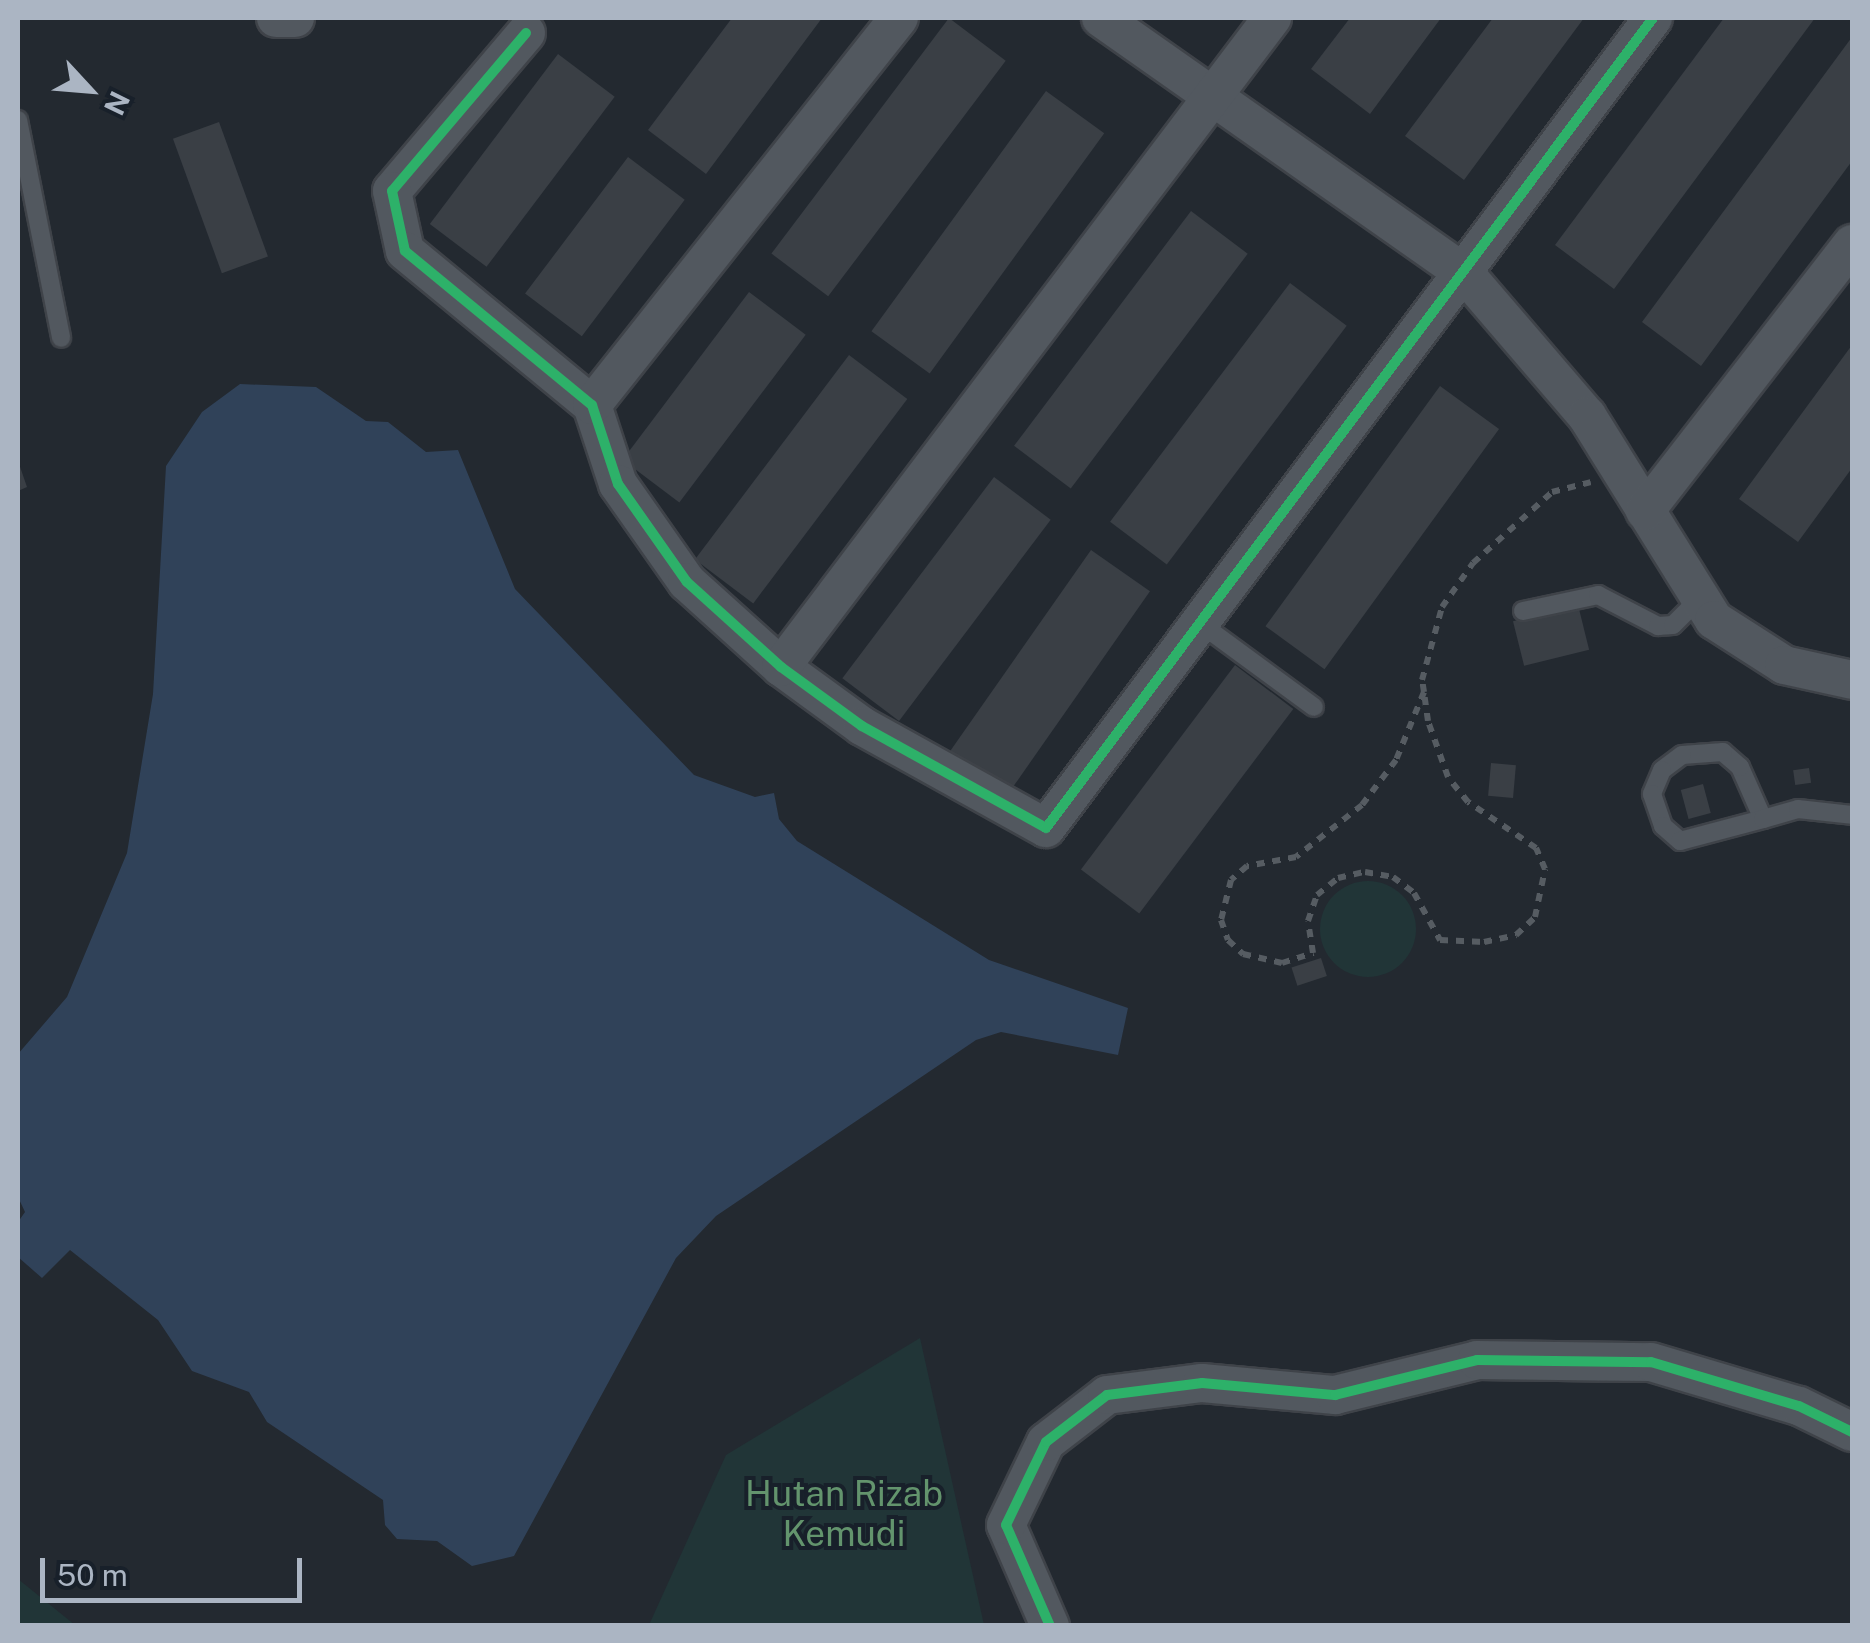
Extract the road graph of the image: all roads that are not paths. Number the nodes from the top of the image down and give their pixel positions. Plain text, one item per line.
1 (276, 18) edge
2 (295, 18) edge
3 (899, 18) edge
4 (1101, 18) edge
5 (1272, 18) edge
6 (1653, 18) edge
7 (526, 33) dead end
8 (1213, 97) junction
9 (18, 120) edge
10 (1852, 244) edge
11 (1466, 275) junction
12 (60, 338) dead end
13 (592, 404) junction
14 (1636, 496) junction
15 (1700, 598) junction
16 (1524, 610) dead end
17 (1201, 624) junction
18 (781, 667) junction
19 (1852, 680) edge
20 (1314, 706) dead end
21 (1852, 816) edge
22 (1762, 818) junction
23 (1852, 1432) edge
24 (1050, 1626) edge

1 - 2 street
3 - 13 street
4 - 8 street
5 - 8 street
6 - 11 street
7 - 13 street
8 - 11 street
8 - 18 street
9 - 12 lane
10 - 14 street
11 - 14 street
11 - 17 street
13 - 18 street
14 - 15 street
15 - 16 lane
15 - 19 street
17 - 18 street
17 - 20 lane
21 - 22 lane
22 - 22 lane
23 - 24 street

